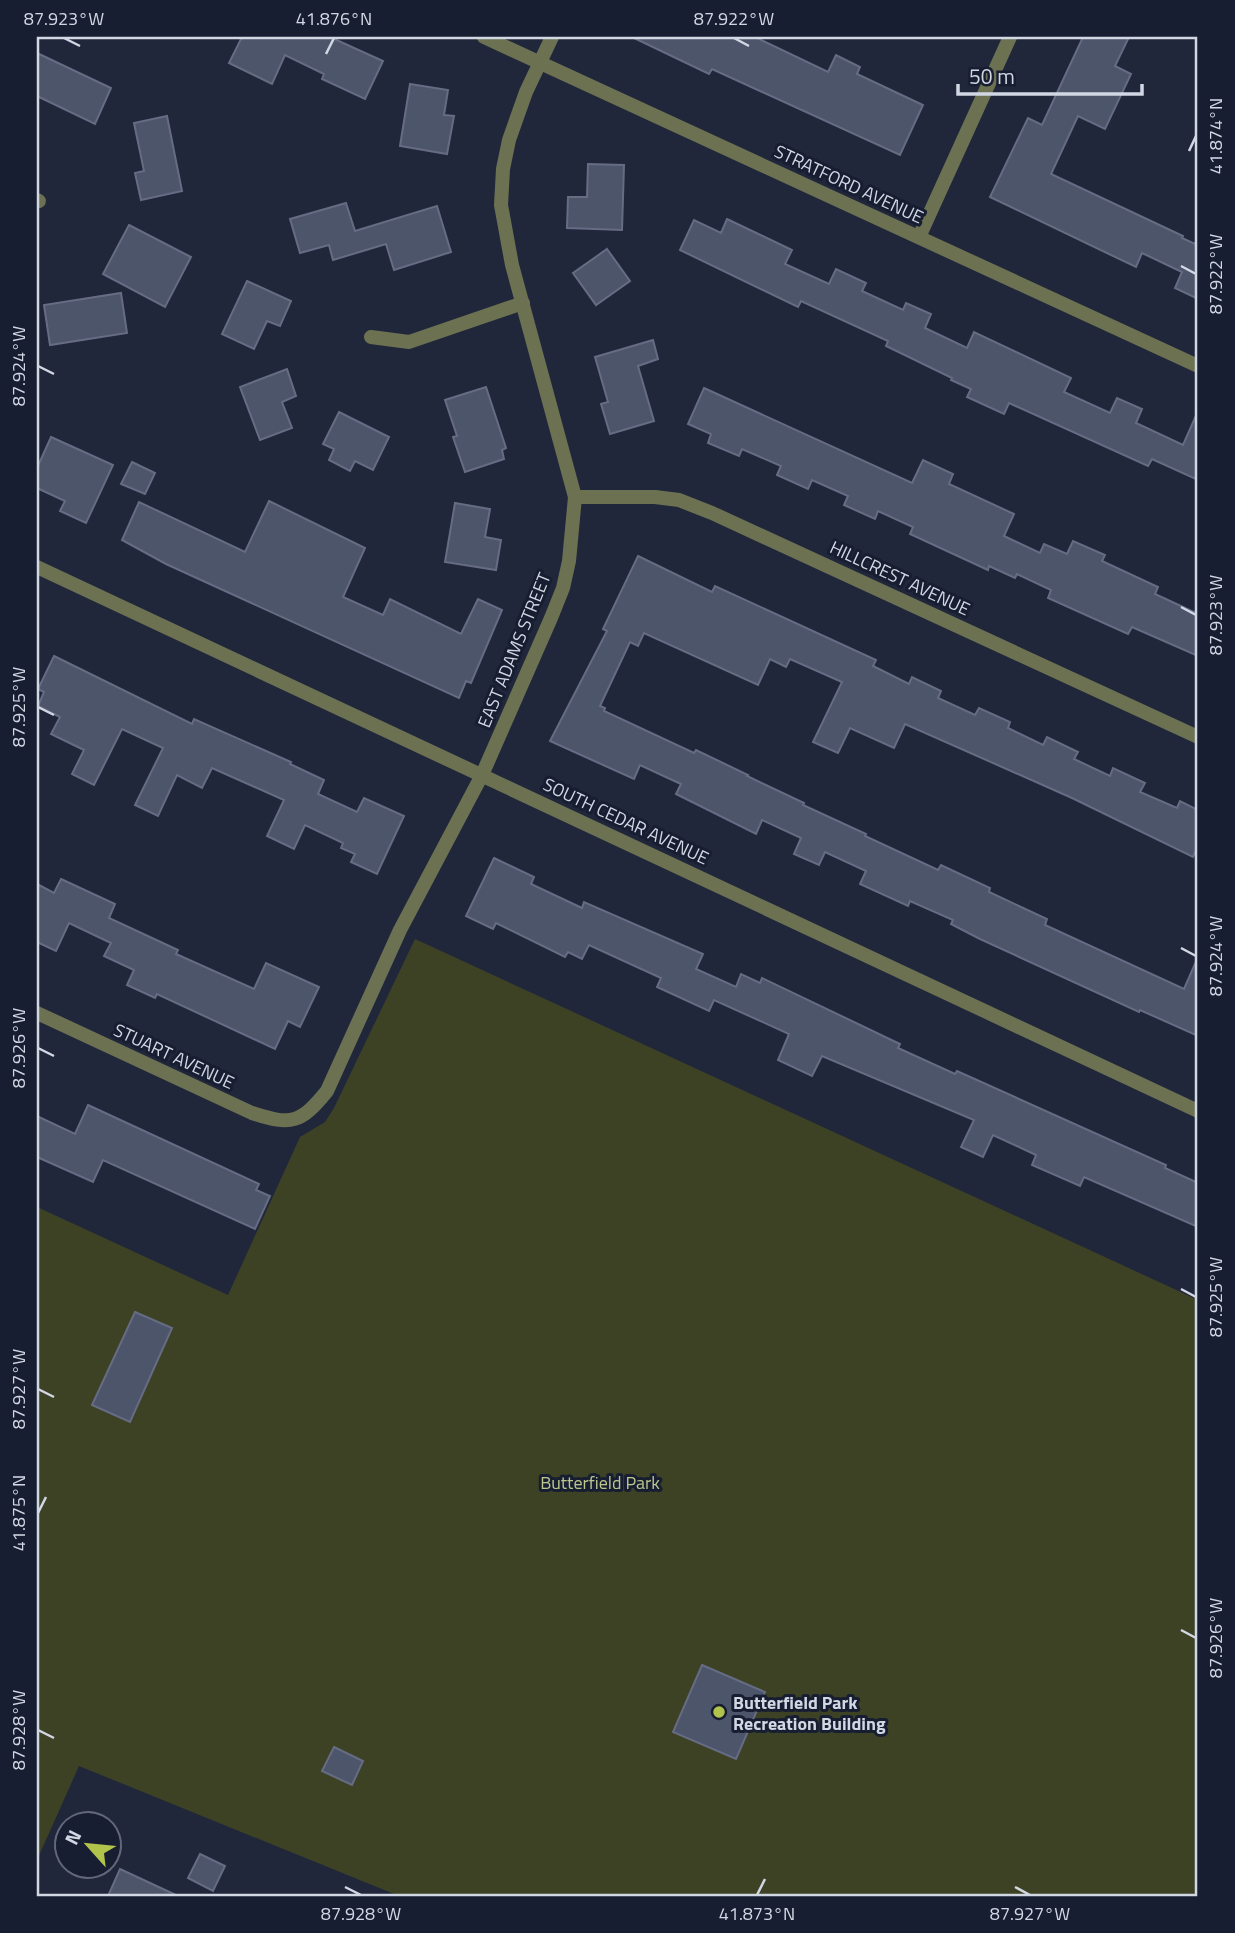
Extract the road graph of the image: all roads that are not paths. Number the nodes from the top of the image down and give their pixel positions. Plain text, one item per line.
1 (484, 37) edge
2 (552, 37) edge
3 (1010, 37) edge
4 (540, 63) junction
5 (919, 237) junction
6 (523, 303) junction
7 (371, 337) dead end
8 (1198, 366) edge
9 (575, 497) junction
10 (37, 567) edge
11 (1198, 737) edge
12 (482, 775) junction
13 (37, 1013) edge
14 (1198, 1111) edge
15 (298, 1119) joint

1 - 4 street, STRATFORD AVENUE
2 - 4 street, EAST ADAMS STREET
3 - 5 street
4 - 5 street, STRATFORD AVENUE
4 - 6 street, EAST ADAMS STREET
5 - 8 street, STRATFORD AVENUE
6 - 7 street
6 - 9 street, EAST ADAMS STREET
9 - 11 street, HILLCREST AVENUE
9 - 12 street, EAST ADAMS STREET
10 - 12 street, SOUTH CEDAR AVENUE
12 - 14 street, SOUTH CEDAR AVENUE
12 - 15 street, EAST ADAMS STREET
13 - 15 street, STUART AVENUE

